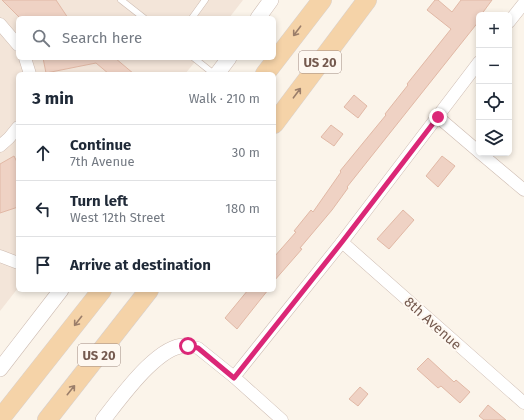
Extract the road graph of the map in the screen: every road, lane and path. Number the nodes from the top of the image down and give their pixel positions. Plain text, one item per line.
1 (121, 0) edge
2 (205, 0) edge
3 (271, 0) edge
4 (322, 0) edge
5 (367, 0) edge
6 (524, 3) edge
7 (141, 16) edge
8 (193, 16) edge
9 (259, 16) edge
10 (512, 18) edge
11 (0, 24) edge
12 (16, 43) edge
13 (276, 59) edge
14 (26, 60) edge
15 (196, 60) edge
16 (228, 60) edge
17 (275, 60) edge
18 (476, 66) edge
19 (29, 72) edge
20 (212, 72) edge
21 (218, 72) edge
22 (266, 72) edge
23 (438, 117) junction
24 (276, 121) edge
25 (16, 130) edge
26 (0, 146) edge
27 (476, 149) edge
28 (485, 156) edge
29 (524, 190) edge
30 (342, 242) junction
31 (0, 256) edge
32 (16, 262) edge
33 (60, 292) edge
34 (100, 292) edge
35 (147, 292) edge
36 (188, 346) joint
37 (0, 369) edge
38 (234, 378) junction
39 (524, 403) edge
40 (0, 419) edge
41 (47, 420) edge
42 (103, 420) edge
43 (282, 420) edge

1 - 7 lane
2 - 8 lane
3 - 9 street
4 -> 13 main road, US 20
24 -> 5 main road, US 20
6 - 10 street
11 - 12 street
14 - 19 street
15 - 20 lane
16 - 21 street
17 -> 22 main road, US 20
18 - 23 street
23 - 27 street
23 - 30 street
25 - 26 street
28 - 29 street
30 - 38 street
30 - 39 street, 8th Avenue
31 - 32 street
33 - 37 street
34 -> 40 main road, US 20
41 -> 35 main road, US 20
36 - 38 street
36 - 42 street
38 - 43 street

